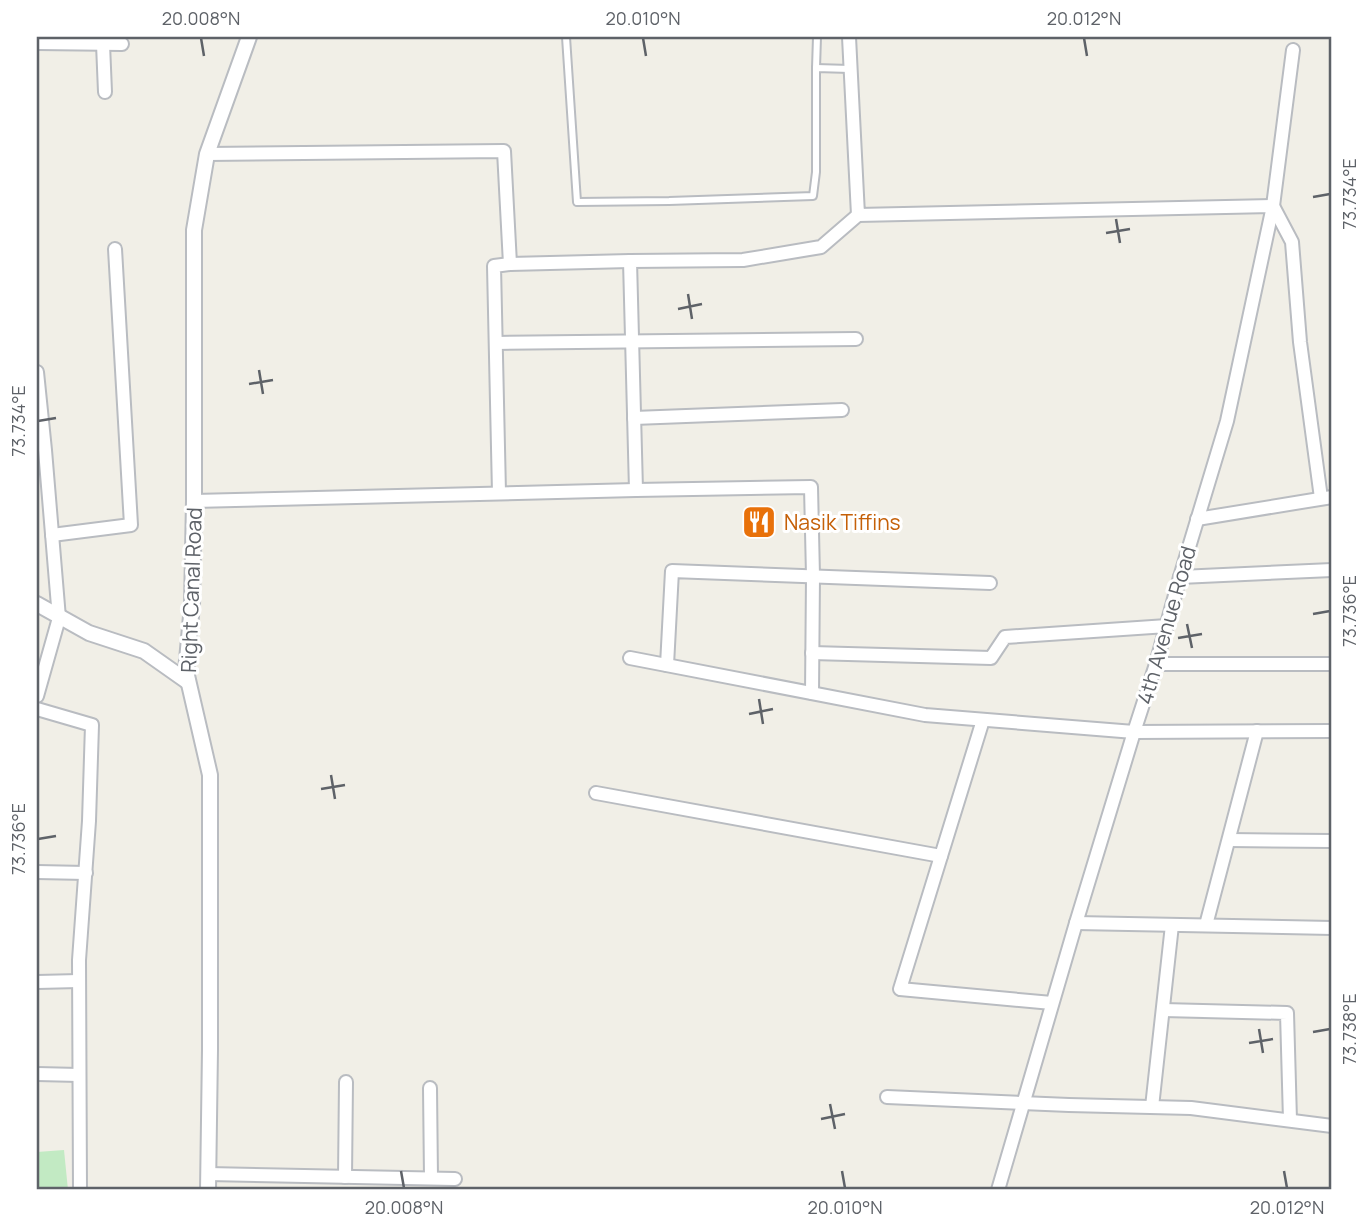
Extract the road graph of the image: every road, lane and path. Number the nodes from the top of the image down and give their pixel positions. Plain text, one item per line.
1 (249, 37) edge
2 (566, 37) edge
3 (817, 37) edge
4 (849, 37) edge
5 (37, 43) edge
6 (103, 44) junction
7 (122, 44) dead end
8 (1293, 50) dead end
9 (816, 68) junction
10 (850, 69) junction
11 (105, 92) dead end
12 (207, 154) junction
13 (1273, 206) junction
14 (858, 215) junction
15 (115, 249) dead end
16 (630, 261) junction
17 (510, 264) junction
18 (856, 339) dead end
19 (632, 342) junction
20 (496, 344) junction
21 (37, 372) edge
22 (842, 410) dead end
23 (634, 418) junction
24 (41, 450) edge
25 (636, 490) junction
26 (499, 493) junction
27 (1327, 498) edge
28 (194, 501) junction
29 (1197, 519) junction
30 (52, 535) junction
31 (1332, 570) edge
32 (813, 576) junction
33 (1180, 577) junction
34 (990, 583) dead end
35 (37, 604) edge
36 (59, 618) junction
37 (1167, 626) junction
38 (812, 653) junction
39 (630, 658) dead end
40 (1156, 664) junction
41 (1332, 664) edge
42 (667, 665) junction
43 (188, 682) junction
44 (812, 693) junction
45 (37, 696) edge
46 (37, 709) edge
47 (983, 720) junction
48 (1257, 731) junction
49 (1332, 731) edge
50 (1134, 732) junction
51 (596, 793) dead end
52 (1229, 840) junction
53 (1332, 841) edge
54 (941, 856) junction
55 (37, 872) edge
56 (86, 873) junction
57 (1076, 923) junction
58 (1172, 925) junction
59 (1206, 926) junction
60 (1332, 928) edge
61 (79, 981) junction
62 (37, 982) edge
63 (1052, 1003) junction
64 (1163, 1010) junction
65 (37, 1074) edge
66 (79, 1075) junction
67 (346, 1082) dead end
68 (430, 1088) dead end
69 (887, 1097) dead end
70 (1023, 1103) junction
71 (1152, 1107) junction
72 (1290, 1120) junction
73 (1332, 1126) edge
74 (208, 1174) junction
75 (345, 1177) junction
76 (431, 1178) junction
77 (455, 1179) dead end
78 (80, 1190) edge
79 (208, 1190) edge
80 (998, 1190) edge

1 - 12 street, Right Canal Road
2 - 9 lane
3 - 9 lane
4 - 10 street
5 - 6 street
6 - 7 street
6 - 11 street
8 - 13 street, 4th Avenue Road
9 - 10 lane
10 - 14 street
12 - 17 street
12 - 28 street, Right Canal Road
13 - 14 street
13 - 27 street
13 - 29 street, 4th Avenue Road
14 - 16 street
15 - 30 street
16 - 17 street
16 - 19 street
17 - 20 street
18 - 19 street
19 - 20 street
19 - 23 street
20 - 26 street
21 - 24 street
22 - 23 street
23 - 25 street
24 - 30 street
25 - 26 street
25 - 32 street
26 - 28 street
27 - 29 street
28 - 43 street, Right Canal Road
29 - 33 street, 4th Avenue Road
30 - 36 street
31 - 33 street
32 - 34 street
32 - 38 street
32 - 42 street
33 - 37 street, 4th Avenue Road
35 - 36 street
36 - 43 street
36 - 45 street
37 - 38 street
37 - 40 street, 4th Avenue Road
38 - 44 street
39 - 42 street
40 - 41 street
40 - 50 street, 4th Avenue Road
42 - 44 street
43 - 74 street, Right Canal Road
44 - 47 street
46 - 56 street
47 - 50 street
47 - 54 street
48 - 49 street
48 - 50 street
48 - 52 street
50 - 57 street, 4th Avenue Road
51 - 54 street
52 - 53 street
52 - 59 street
54 - 63 street
55 - 56 street
56 - 61 street
57 - 58 street
57 - 63 street, 4th Avenue Road
58 - 59 street
58 - 64 street
59 - 60 street
61 - 62 street
61 - 66 street
63 - 70 street, 4th Avenue Road
64 - 71 street
64 - 72 street
65 - 66 street
66 - 78 street
67 - 75 street
68 - 76 street
69 - 70 street
70 - 71 street
70 - 80 street, 4th Avenue Road
71 - 72 street
72 - 73 street
74 - 75 street
74 - 79 street, Right Canal Road
75 - 76 street
76 - 77 street

